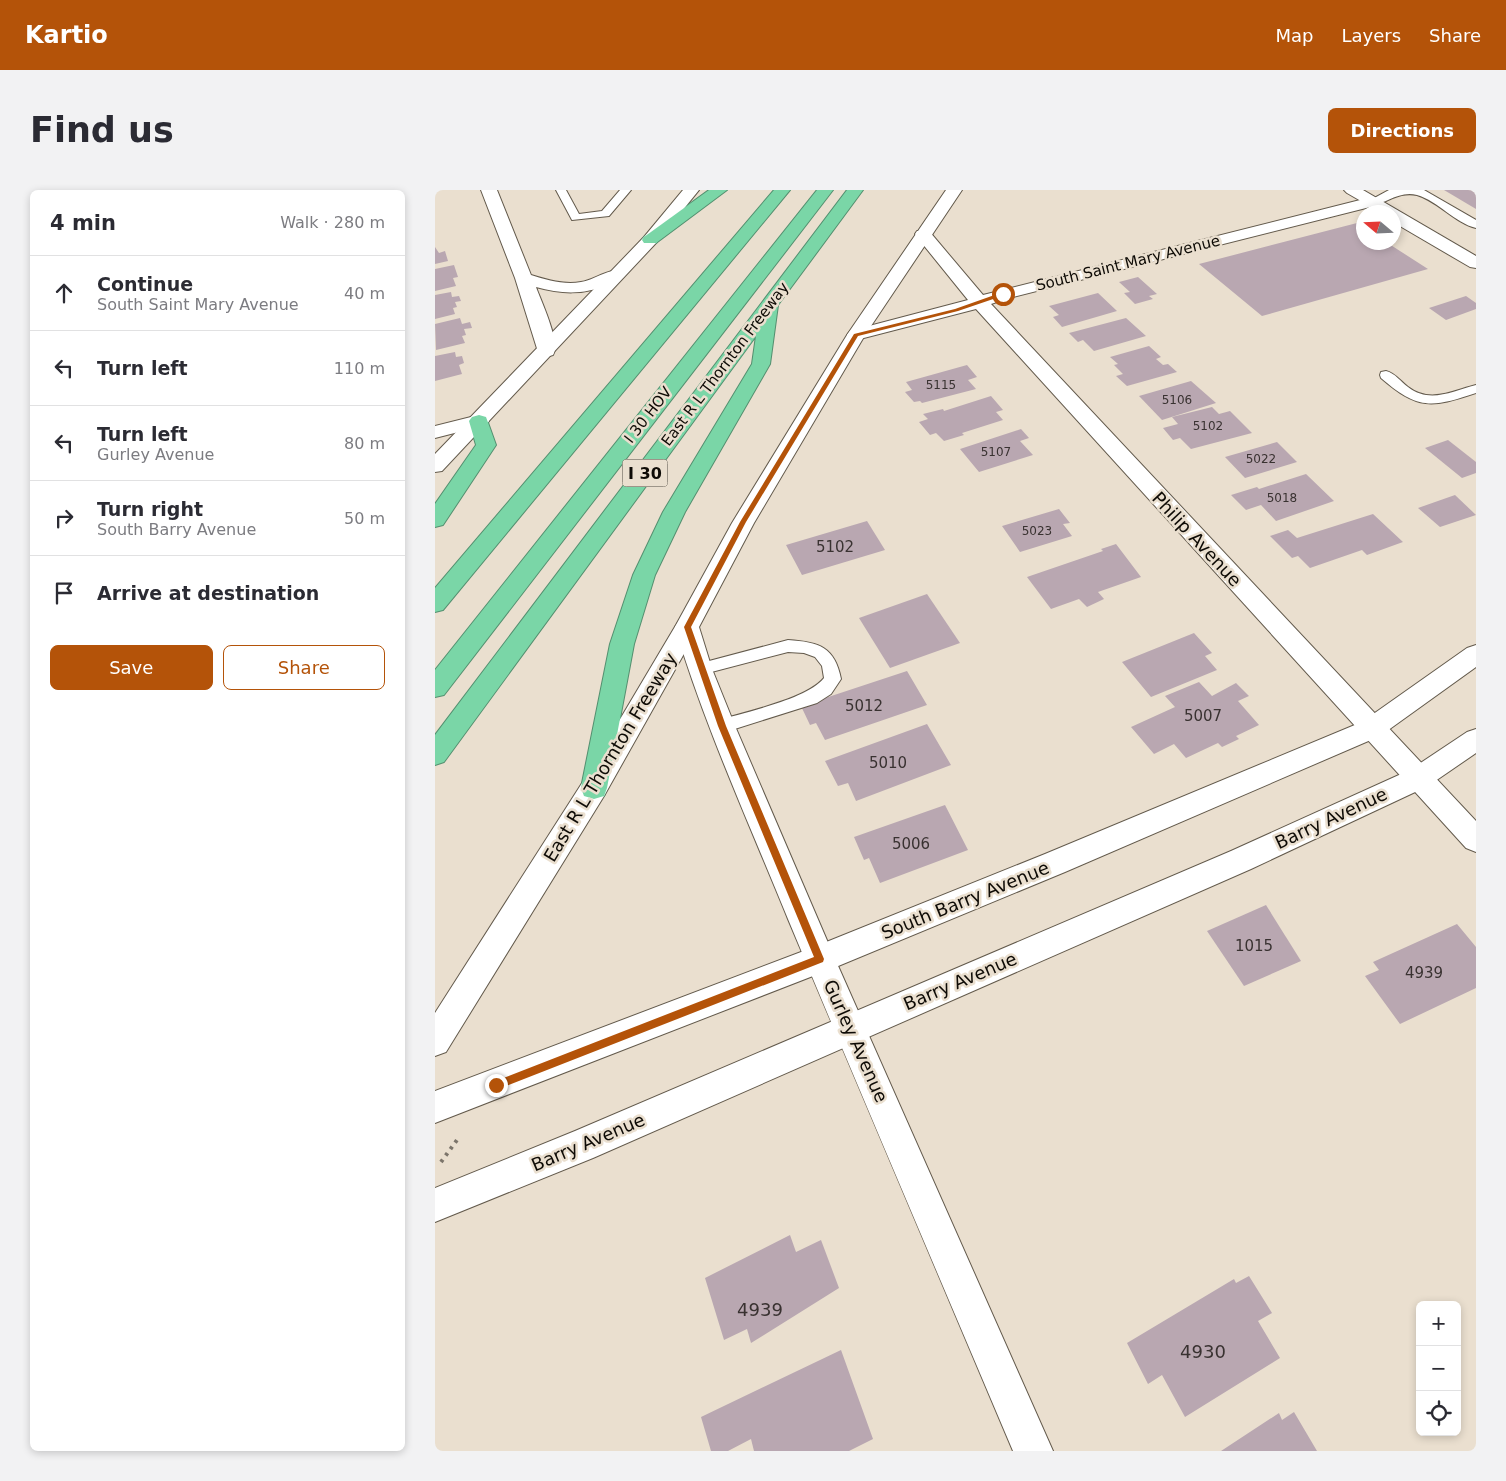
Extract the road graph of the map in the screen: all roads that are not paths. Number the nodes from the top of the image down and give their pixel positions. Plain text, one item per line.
1 (489, 190) edge
2 (561, 190) edge
3 (626, 190) edge
4 (691, 190) edge
5 (719, 190) edge
6 (782, 190) edge
7 (813, 190) edge
8 (825, 190) edge
9 (855, 190) edge
10 (954, 190) edge
11 (1352, 190) edge
12 (1372, 202) junction
13 (1377, 205) edge
14 (1401, 220) edge
15 (1476, 225) edge
16 (923, 234) junction
17 (650, 240) junction
18 (1476, 263) edge
19 (616, 275) junction
20 (524, 278) junction
21 (771, 302) junction
22 (979, 302) junction
23 (856, 335) junction
24 (546, 351) junction
25 (1386, 375) dead end
26 (1476, 389) edge
27 (479, 421) junction
28 (435, 432) edge
29 (435, 466) edge
30 (435, 520) edge
31 (435, 604) edge
32 (687, 627) junction
33 (1476, 654) edge
34 (435, 666) edge
35 (700, 669) junction
36 (435, 688) edge
37 (722, 726) junction
38 (1371, 729) junction
39 (1476, 739) edge
40 (435, 755) edge
41 (1419, 778) junction
42 (594, 788) junction
43 (1476, 840) edge
44 (820, 959) junction
45 (850, 1028) junction
46 (435, 1041) edge
47 (435, 1107) edge
48 (435, 1205) edge
49 (1033, 1451) edge

1 - 20 main road
2 - 3 lane
4 - 17 main road
5 - 17 highway
6 - 31 highway
7 - 34 highway, I 30 HOV
8 - 36 highway, I 30 HOV
9 - 21 highway, East R L Thornton Freeway / I 30
10 - 16 main road, East R L Thornton Freeway
11 - 12 main road
12 - 13 main road
12 - 15 lane
12 - 22 main road, South Saint Mary Avenue
14 - 18 main road
16 - 22 main road, Philip Avenue
16 - 23 main road, East R L Thornton Freeway
17 - 19 main road
19 - 20 main road
19 - 24 main road
20 - 24 main road
21 - 40 highway, East R L Thornton Freeway / I 30
21 - 42 highway
22 - 23 main road, South Saint Mary Avenue
22 - 38 main road, Philip Avenue
23 - 32 main road, East R L Thornton Freeway
24 - 27 main road
25 - 26 lane
27 - 28 main road
27 - 29 main road
27 - 30 highway
32 - 35 main road, Gurley Avenue
32 - 42 main road, East R L Thornton Freeway
33 - 38 main road, South Barry Avenue
35 - 37 main road, Gurley Avenue
35 - 37 lane
37 - 44 main road, Gurley Avenue
38 - 41 main road, Philip Avenue
38 - 44 main road, South Barry Avenue
39 - 41 main road, Barry Avenue
41 - 43 main road, Philip Avenue
41 - 45 main road, Barry Avenue
42 - 46 main road, East R L Thornton Freeway
44 - 45 main road, Gurley Avenue
44 - 47 main road, South Barry Avenue
45 - 48 main road, Barry Avenue
45 - 49 main road, Gurley Avenue

